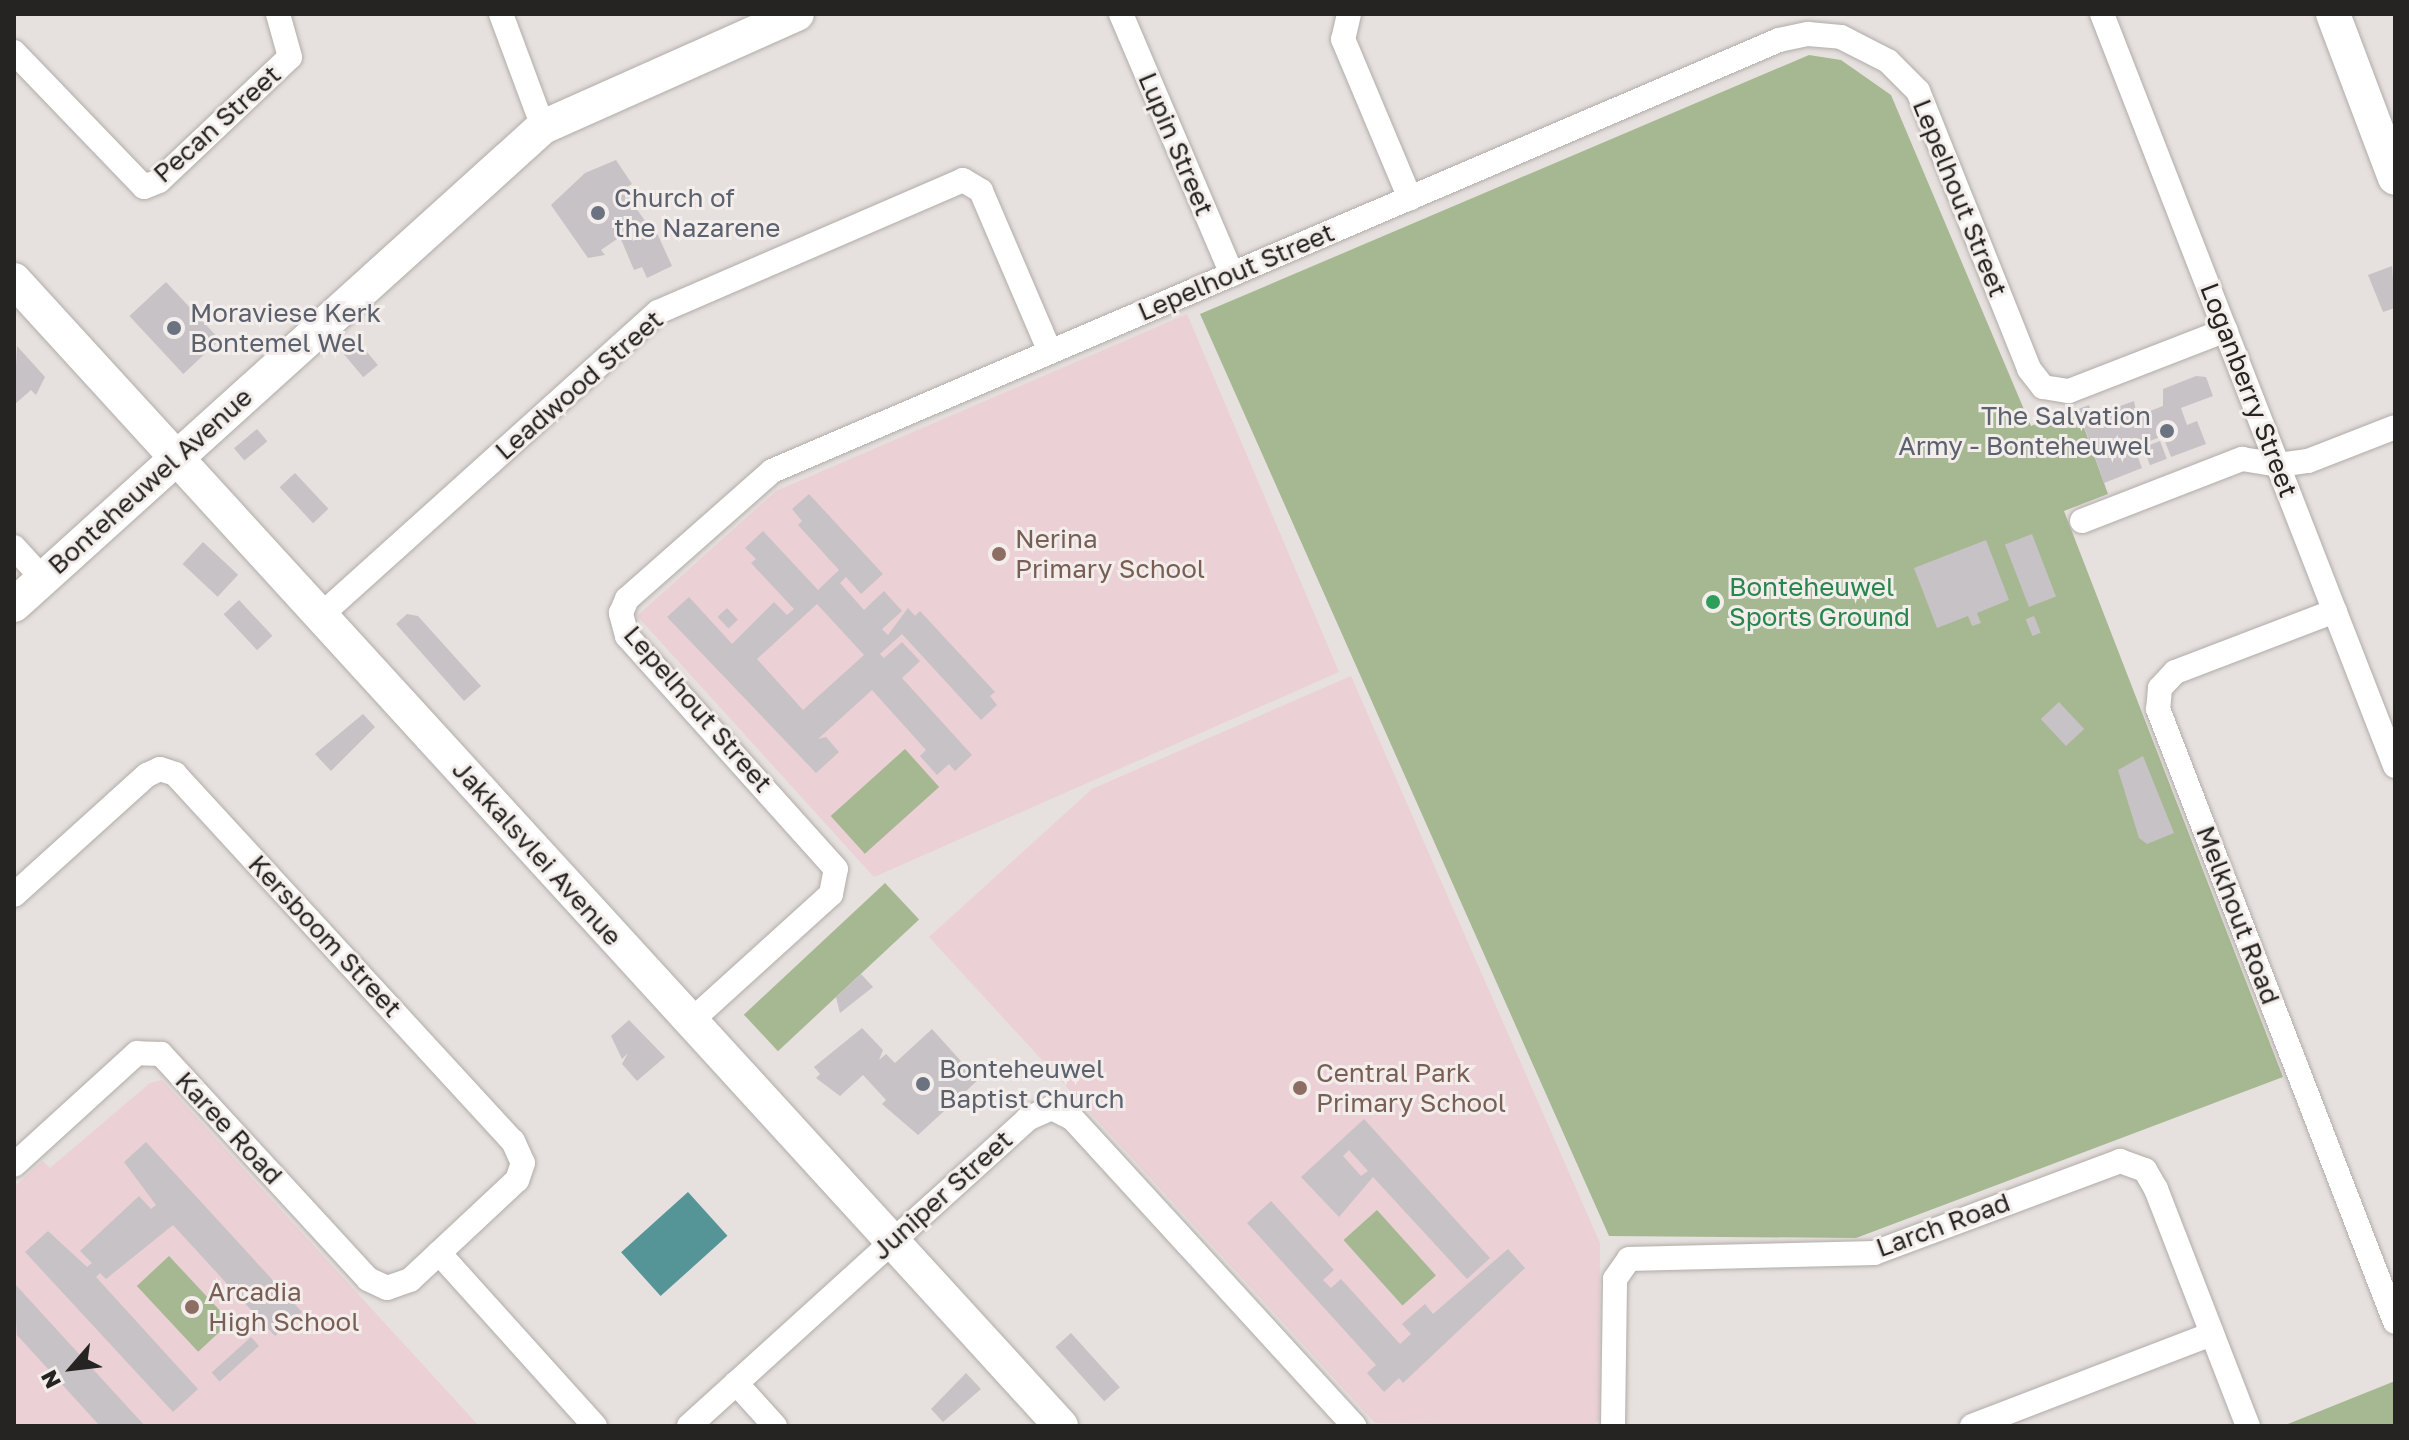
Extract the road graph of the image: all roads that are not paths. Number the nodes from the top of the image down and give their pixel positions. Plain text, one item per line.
1 (278, 14) edge
2 (501, 14) edge
3 (797, 14) edge
4 (1121, 14) edge
5 (1349, 14) edge
6 (2102, 14) edge
7 (2333, 14) edge
8 (14, 52) edge
9 (543, 127) junction
10 (2395, 178) edge
11 (1410, 198) junction
12 (1232, 274) junction
13 (14, 280) edge
14 (2226, 330) junction
15 (1050, 352) junction
16 (2395, 427) edge
17 (177, 457) junction
18 (2279, 465) junction
19 (2082, 521) dead end
20 (14, 547) edge
21 (43, 579) junction
22 (14, 605) edge
23 (2335, 611) junction
24 (319, 617) junction
25 (2395, 766) edge
26 (14, 895) edge
27 (691, 1021) junction
28 (14, 1165) edge
29 (892, 1241) junction
30 (439, 1253) junction
31 (2385, 1269) edge
32 (2395, 1322) edge
33 (2212, 1334) junction
34 (736, 1383) junction
35 (595, 1426) edge
36 (689, 1426) edge
37 (775, 1426) edge
38 (1061, 1426) edge
39 (1354, 1426) edge
40 (1613, 1426) edge
41 (1972, 1426) edge
42 (2248, 1426) edge

1 - 8 street, Pecan Street
2 - 9 street
3 - 9 street, Bonteheuwel Avenue
4 - 12 street, Lupin Street
5 - 11 street
6 - 14 street, Loganberry Street
7 - 10 street
9 - 17 street, Bonteheuwel Avenue
11 - 12 street, Lepelhout Street
11 - 14 street, Lepelhout Street
12 - 15 street, Lepelhout Street
13 - 17 street, Jakkalsvlei Avenue
14 - 18 street, Loganberry Street
15 - 24 street, Leadwood Street
15 - 27 street, Lepelhout Street
16 - 18 street
17 - 21 street, Bonteheuwel Avenue
17 - 24 street, Jakkalsvlei Avenue
18 - 19 street
18 - 23 street, Loganberry Street
20 - 21 street
21 - 22 street, Bonteheuwel Avenue
23 - 25 street, Loganberry Street
23 - 31 street, Melkhout Road
24 - 27 street, Jakkalsvlei Avenue
26 - 30 street, Kersboom Street
27 - 29 street, Jakkalsvlei Avenue
28 - 30 street, Karee Road
29 - 34 street, Juniper Street
29 - 38 street, Jakkalsvlei Avenue
29 - 39 street, Juniper Street
30 - 35 street
31 - 32 street, Melkhout Road
33 - 40 street, Larch Road
33 - 41 street
33 - 42 street, Larch Road
34 - 36 street, Juniper Street
34 - 37 street

